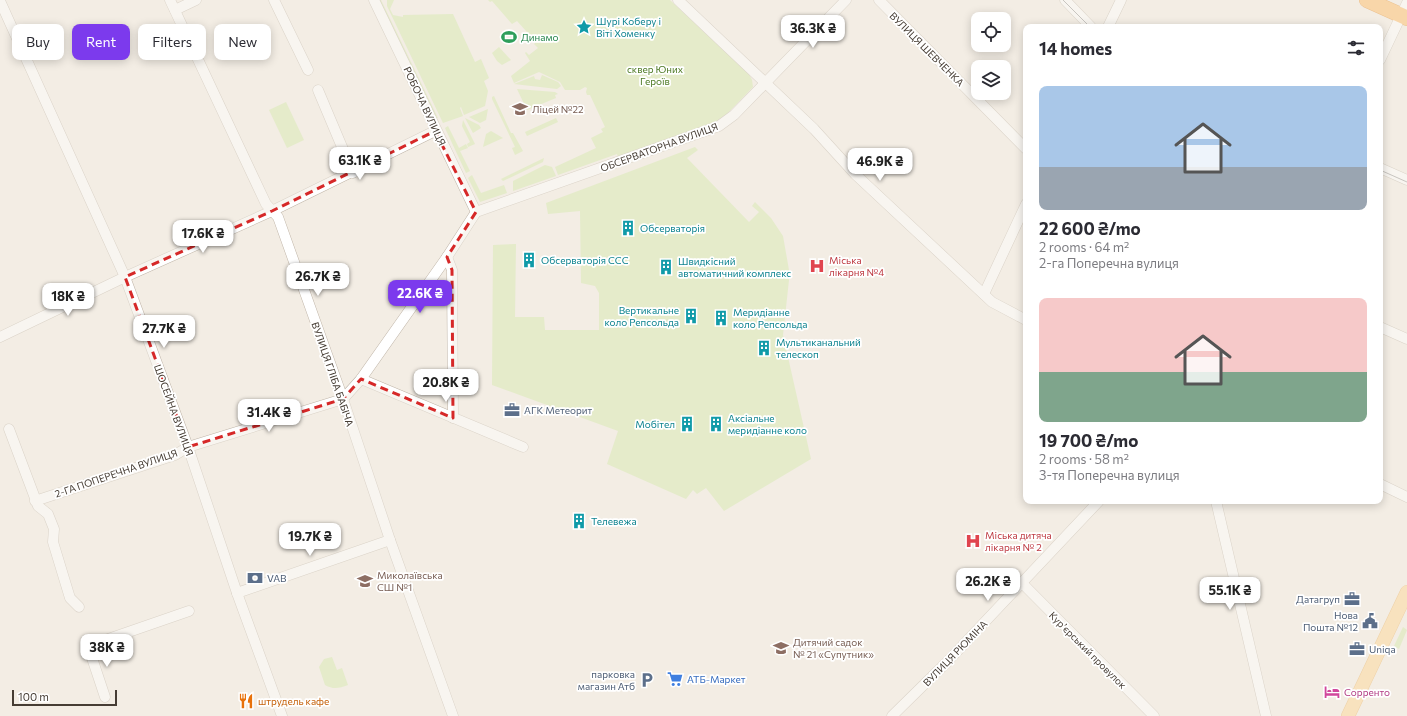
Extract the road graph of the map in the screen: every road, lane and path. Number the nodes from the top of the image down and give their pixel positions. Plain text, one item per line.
1 (170, 0) edge
2 (196, 0) edge
3 (274, 0) edge
4 (374, 0) edge
5 (678, 0) edge
6 (846, 0) edge
7 (879, 0) edge
8 (1065, 0) edge
9 (1121, 0) edge
10 (1367, 0) edge
11 (0, 1) edge
12 (175, 10) junction
13 (1405, 12) edge
14 (1089, 24) edge
15 (1109, 24) edge
16 (1383, 54) edge
17 (308, 70) dead end
18 (765, 83) junction
19 (318, 90) dead end
20 (436, 131) junction
21 (1023, 147) edge
22 (1383, 169) edge
23 (353, 173) junction
24 (1407, 180) edge
25 (1023, 210) edge
26 (272, 212) junction
27 (476, 212) junction
28 (447, 257) junction
29 (125, 277) junction
30 (984, 294) junction
31 (1023, 319) edge
32 (1383, 328) edge
33 (0, 337) edge
34 (1407, 339) edge
35 (361, 379) junction
36 (343, 399) junction
37 (453, 418) junction
38 (10, 429) dead end
39 (188, 447) junction
40 (523, 447) dead end
41 (1383, 485) edge
42 (1407, 497) edge
43 (36, 501) junction
44 (1096, 504) edge
45 (1217, 504) edge
46 (390, 540) junction
47 (1022, 583) junction
48 (1407, 592) edge
49 (237, 593) junction
50 (79, 607) dead end
51 (189, 611) dead end
52 (105, 697) dead end
53 (282, 716) edge
54 (453, 716) edge
55 (892, 716) edge
56 (1154, 716) edge
57 (1266, 716) edge
58 (1348, 716) edge

1 - 12 street, ВУЛИЦЯ ГЛІБА БАБІЧА
2 - 12 street
3 - 17 street
4 - 20 street, РОБОЧА ВУЛИЦЯ
5 - 18 street
6 - 18 street, ОБСЕРВАТОРНА ВУЛИЦЯ
7 - 21 street, ВУЛИЦЯ ШЕВЧЕНКА
8 - 14 street
9 - 15 street
10 - 13 highway
11 - 29 street, ШОСЕЙНА ВУЛИЦЯ
12 - 26 street, ВУЛИЦЯ ГЛІБА БАБІЧА
13 - 16 street
18 - 27 street, ОБСЕРВАТОРНА ВУЛИЦЯ
18 - 30 street
19 - 23 street
20 - 23 street
20 - 27 street, РОБОЧА ВУЛИЦЯ
22 - 24 street
23 - 26 street
25 - 30 street
26 - 29 street
26 - 36 street, ВУЛИЦЯ ГЛІБА БАБІЧА
27 - 28 street
28 - 35 street
28 - 37 street
29 - 33 street
29 - 39 street, ШОСЕЙНА ВУЛИЦЯ
30 - 31 street
32 - 34 street
35 - 36 street
35 - 37 street
36 - 39 street, 2-ГА ПОПЕРЕЧНА ВУЛИЦЯ
36 - 46 street, ВУЛИЦЯ ГЛІБА БАБІЧА
37 - 40 street
38 - 43 street
39 - 43 street, 2-ГА ПОПЕРЕЧНА ВУЛИЦЯ
39 - 49 street, ШОСЕЙНА ВУЛИЦЯ
41 - 42 street
43 - 50 street
44 - 47 street, ВУЛИЦЯ РЮМІНА
45 - 57 street
46 - 49 street
46 - 54 street, ВУЛИЦЯ ГЛІБА БАБІЧА
47 - 55 street, ВУЛИЦЯ РЮМІНА
47 - 56 street, Курʼєрський провулок
48 - 58 main road
49 - 53 street, ШОСЕЙНА ВУЛИЦЯ
51 - 52 street

